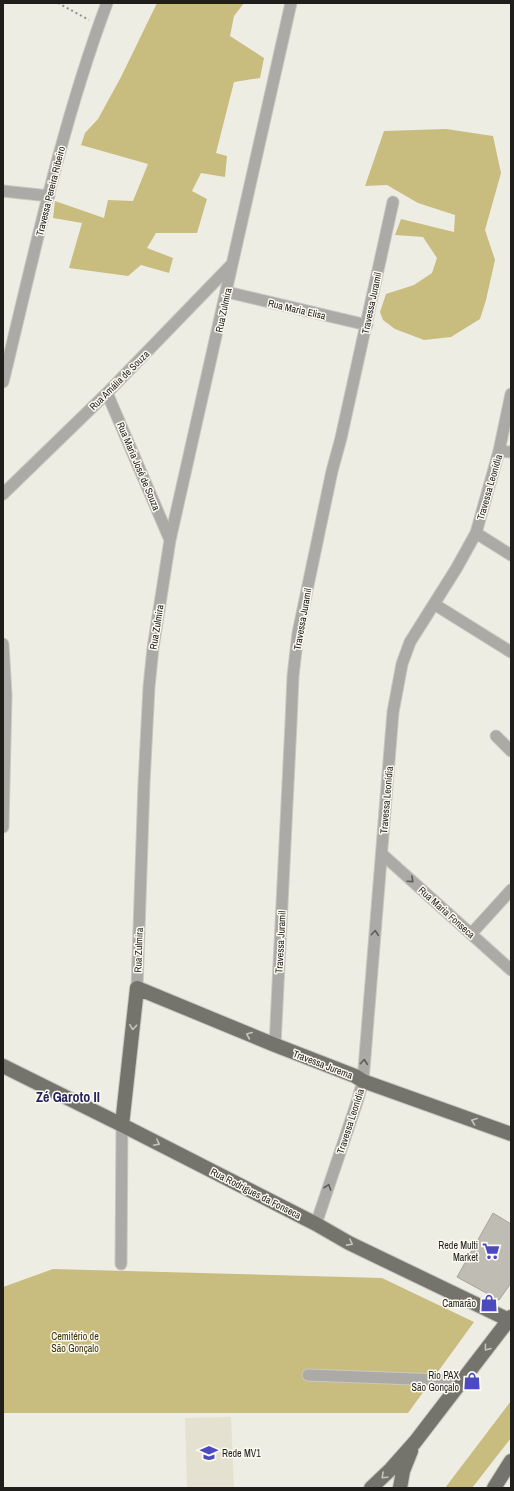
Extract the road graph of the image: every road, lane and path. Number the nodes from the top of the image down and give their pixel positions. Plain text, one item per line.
1 (58, 3) edge
2 (107, 3) edge
3 (292, 3) edge
4 (99, 25) junction
5 (3, 191) edge
6 (49, 196) junction
7 (393, 202) dead end
8 (232, 264) junction
9 (227, 292) junction
10 (367, 325) junction
11 (3, 382) edge
12 (107, 393) junction
13 (511, 394) edge
14 (499, 451) junction
15 (511, 452) edge
16 (3, 494) edge
17 (476, 533) junction
18 (170, 540) junction
19 (511, 555) edge
20 (434, 604) junction
21 (3, 644) edge
22 (511, 652) edge
23 (496, 736) dead end
24 (511, 751) edge
25 (3, 827) edge
26 (382, 854) junction
27 (511, 890) edge
28 (471, 934) junction
29 (511, 970) edge
30 (137, 988) junction
31 (275, 1045) junction
32 (3, 1066) edge
33 (363, 1081) junction
34 (122, 1125) junction
35 (511, 1134) edge
36 (316, 1224) junction
37 (122, 1264) dead end
38 (510, 1319) edge
39 (308, 1376) dead end
40 (459, 1383) junction
41 (415, 1442) junction
42 (511, 1461) edge
43 (371, 1488) edge
44 (400, 1488) edge
45 (494, 1488) edge

1 - 4 path
2 - 4 street, Travessa Pereira Ribeiro
3 - 8 street, Rua Zulmira
4 - 6 street, Travessa Pereira Ribeiro
5 - 6 street
6 - 11 street, Travessa Pereira Ribeiro
7 - 10 street, Travessa Juramil
8 - 9 street, Rua Zulmira
8 - 12 street, Rua Amália de Souza
9 - 10 street, Rua Maria Elisa
9 - 18 street, Rua Zulmira
10 - 31 street, Travessa Juramil
12 - 16 street, Rua Amália de Souza
12 - 18 street, Rua Maria José de Souza
13 - 14 street, Travessa Leonídia
14 - 15 street
14 - 17 street, Travessa Leonídia
17 - 19 street
17 - 20 street, Travessa Leonídia
18 - 30 street, Rua Zulmira
20 - 22 street
20 - 26 street, Travessa Leonídia
21 - 25 street
23 - 24 street
26 -> 28 street, Rua Maria Fonseca
33 -> 26 street, Travessa Leonídia
27 - 28 street
28 - 29 street, Rua Maria Fonseca
31 -> 30 main road, Travessa Jurema
30 -> 34 main road, Rua Zulmira
31 - 33 main road, Travessa Jurema
32 - 34 main road, Rua Rodrigues da Fonseca
35 -> 33 main road, Travessa Jurema
36 -> 33 street, Travessa Leonídia
34 -> 36 main road, Rua Rodrigues da Fonseca
34 - 37 street, Rua Zulmira
36 -> 38 main road, Rua Rodrigues da Fonseca
38 -> 40 main road
39 - 40 street
40 - 41 main road
41 -> 43 main road
41 - 44 main road
42 - 45 main road

